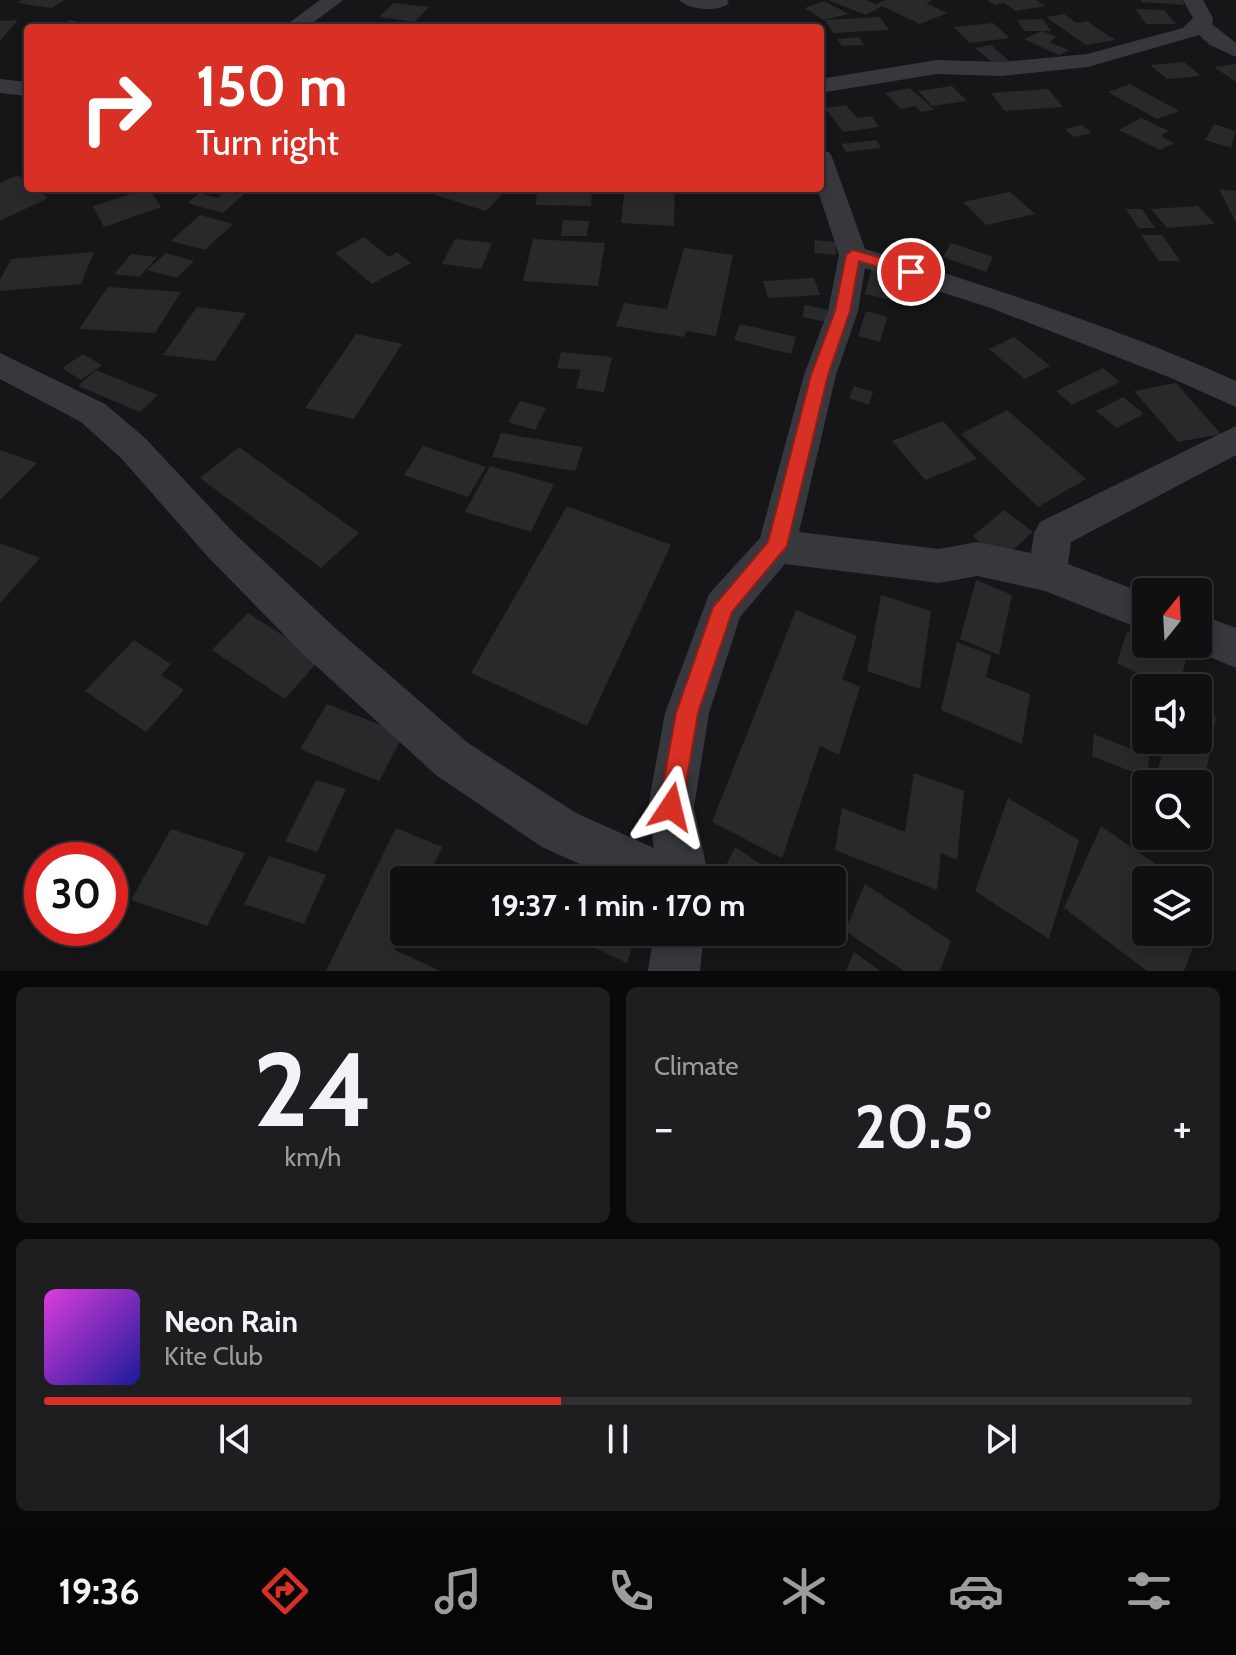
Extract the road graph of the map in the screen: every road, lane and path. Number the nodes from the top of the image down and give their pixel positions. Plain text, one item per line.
1 (333, 0) edge
2 (689, 0) edge
3 (1193, 0) edge
4 (718, 1) edge
5 (298, 24) edge
6 (721, 24) edge
7 (1201, 25) junction
8 (1236, 51) edge
9 (824, 85) edge
10 (0, 86) edge
11 (24, 89) edge
12 (824, 169) edge
13 (853, 255) junction
14 (0, 365) edge
15 (1236, 395) edge
16 (1236, 439) edge
17 (777, 546) junction
18 (1048, 574) junction
19 (1132, 607) edge
20 (1212, 639) edge
21 (1236, 648) edge
22 (640, 866) edge
23 (682, 866) edge
24 (677, 946) edge
25 (674, 971) edge

1 - 5 street
2 - 4 street
3 - 7 street
4 - 6 street
7 - 8 street
7 - 9 street
10 - 11 street
12 - 13 street
13 - 15 street
13 - 17 street
14 - 22 street
16 - 18 street
17 - 18 street
17 - 23 street
18 - 19 street
20 - 21 street
24 - 25 street

